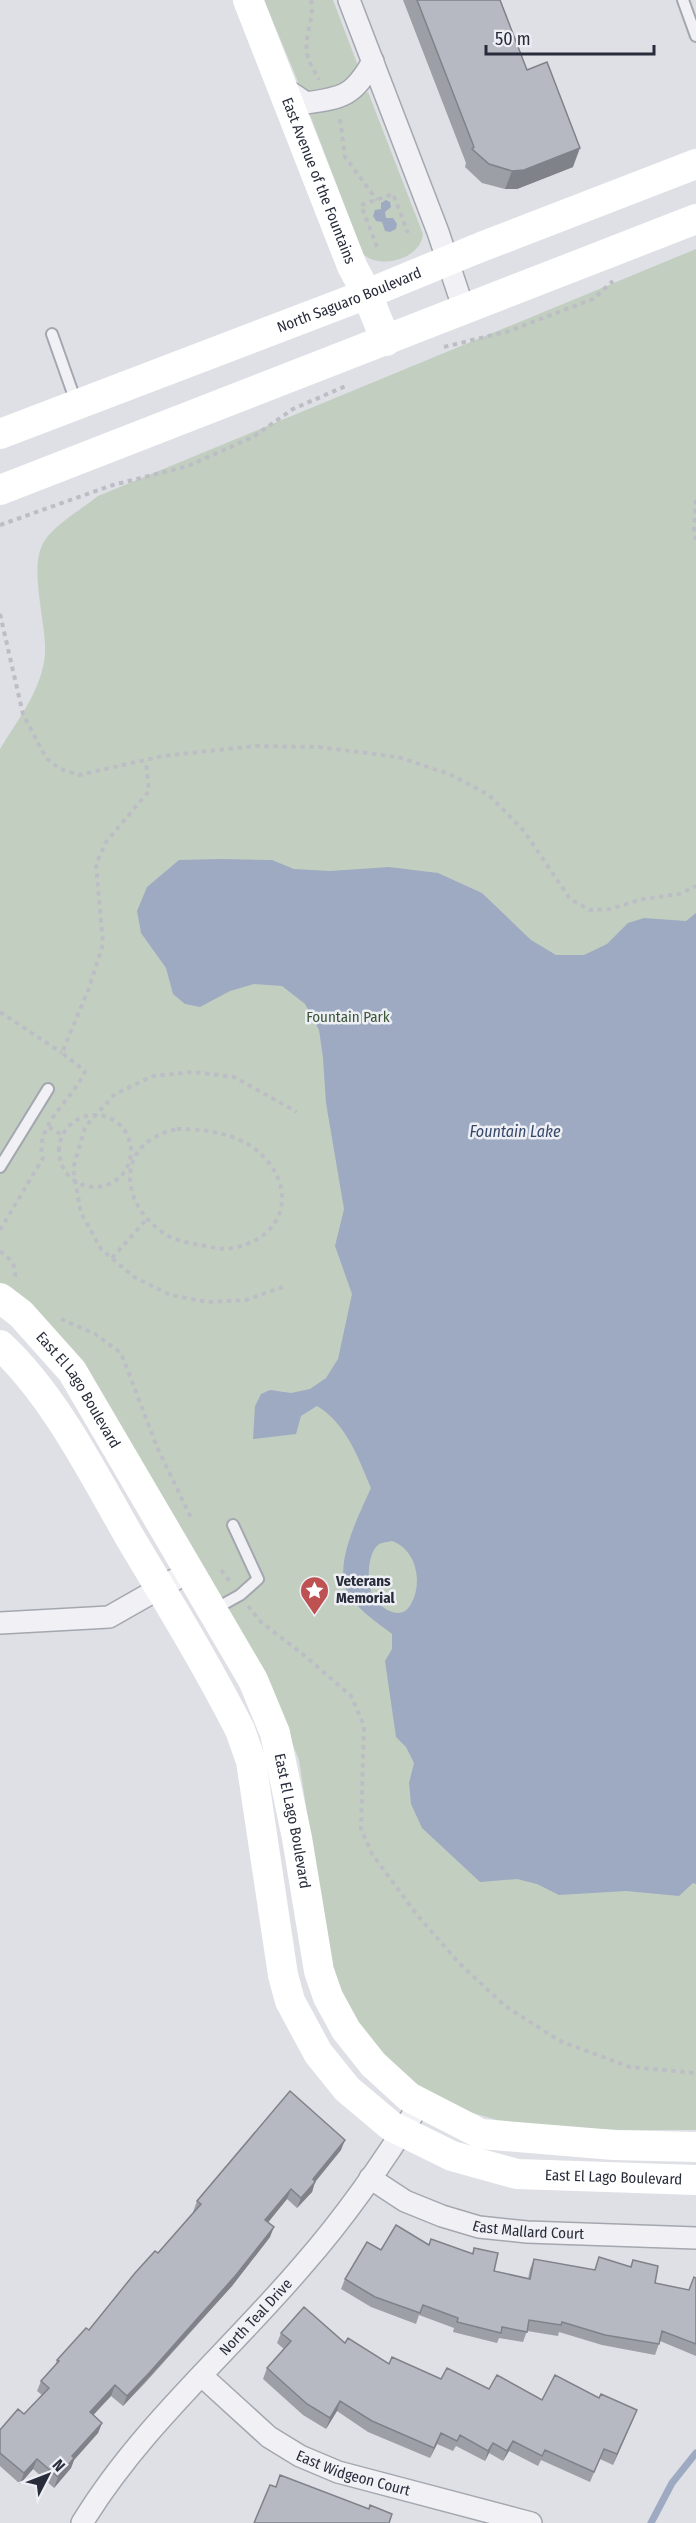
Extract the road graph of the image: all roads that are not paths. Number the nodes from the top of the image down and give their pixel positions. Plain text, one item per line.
1 (248, 0) edge
2 (349, 0) edge
3 (683, 0) edge
4 (696, 36) edge
5 (373, 61) junction
6 (281, 86) junction
7 (696, 164) edge
8 (696, 219) edge
9 (446, 261) junction
10 (367, 294) junction
11 (464, 310) junction
12 (52, 334) dead end
13 (386, 341) junction
14 (77, 405) junction
15 (0, 434) edge
16 (0, 490) edge
17 (48, 1089) dead end
18 (0, 1167) edge
19 (7, 1289) edge
20 (0, 1345) edge
21 (233, 1525) dead end
22 (190, 1571) junction
23 (159, 1588) junction
24 (213, 1611) junction
25 (0, 1623) edge
26 (319, 1971) junction
27 (283, 1975) junction
28 (420, 2103) junction
29 (402, 2132) junction
30 (696, 2146) edge
31 (370, 2178) junction
32 (696, 2181) edge
33 (696, 2238) edge
34 (202, 2376) junction
35 (82, 2523) edge
36 (531, 2523) edge

1 - 6 street, East Avenue of the Fountains
2 - 5 street
3 - 4 lane
5 - 6 street, East Avenue of the Fountains
5 - 9 street
6 - 10 street, East Avenue of the Fountains
7 - 9 street, North Saguaro Boulevard
8 - 11 street
9 - 10 street, North Saguaro Boulevard
9 - 11 street
10 - 13 street, East Avenue of the Fountains
10 - 14 street, North Saguaro Boulevard
11 - 13 street
12 - 14 lane
13 - 16 street
14 - 15 street, North Saguaro Boulevard
17 - 18 lane
19 - 22 street, East El Lago Boulevard
20 - 23 street, East El Lago Boulevard
21 - 24 lane
22 - 23 street
22 - 24 street, East El Lago Boulevard
23 - 25 street
23 - 27 street, East El Lago Boulevard
24 - 26 street, East El Lago Boulevard
26 - 27 street
26 - 28 street, East El Lago Boulevard
27 - 29 street, East El Lago Boulevard
28 - 29 street, North Teal Drive
28 - 30 street, East El Lago Boulevard
29 - 31 street, North Teal Drive
29 - 32 street, East El Lago Boulevard
31 - 33 street, East Mallard Court
31 - 34 street, North Teal Drive
34 - 35 street, North Teal Drive
34 - 36 street, East Widgeon Court

